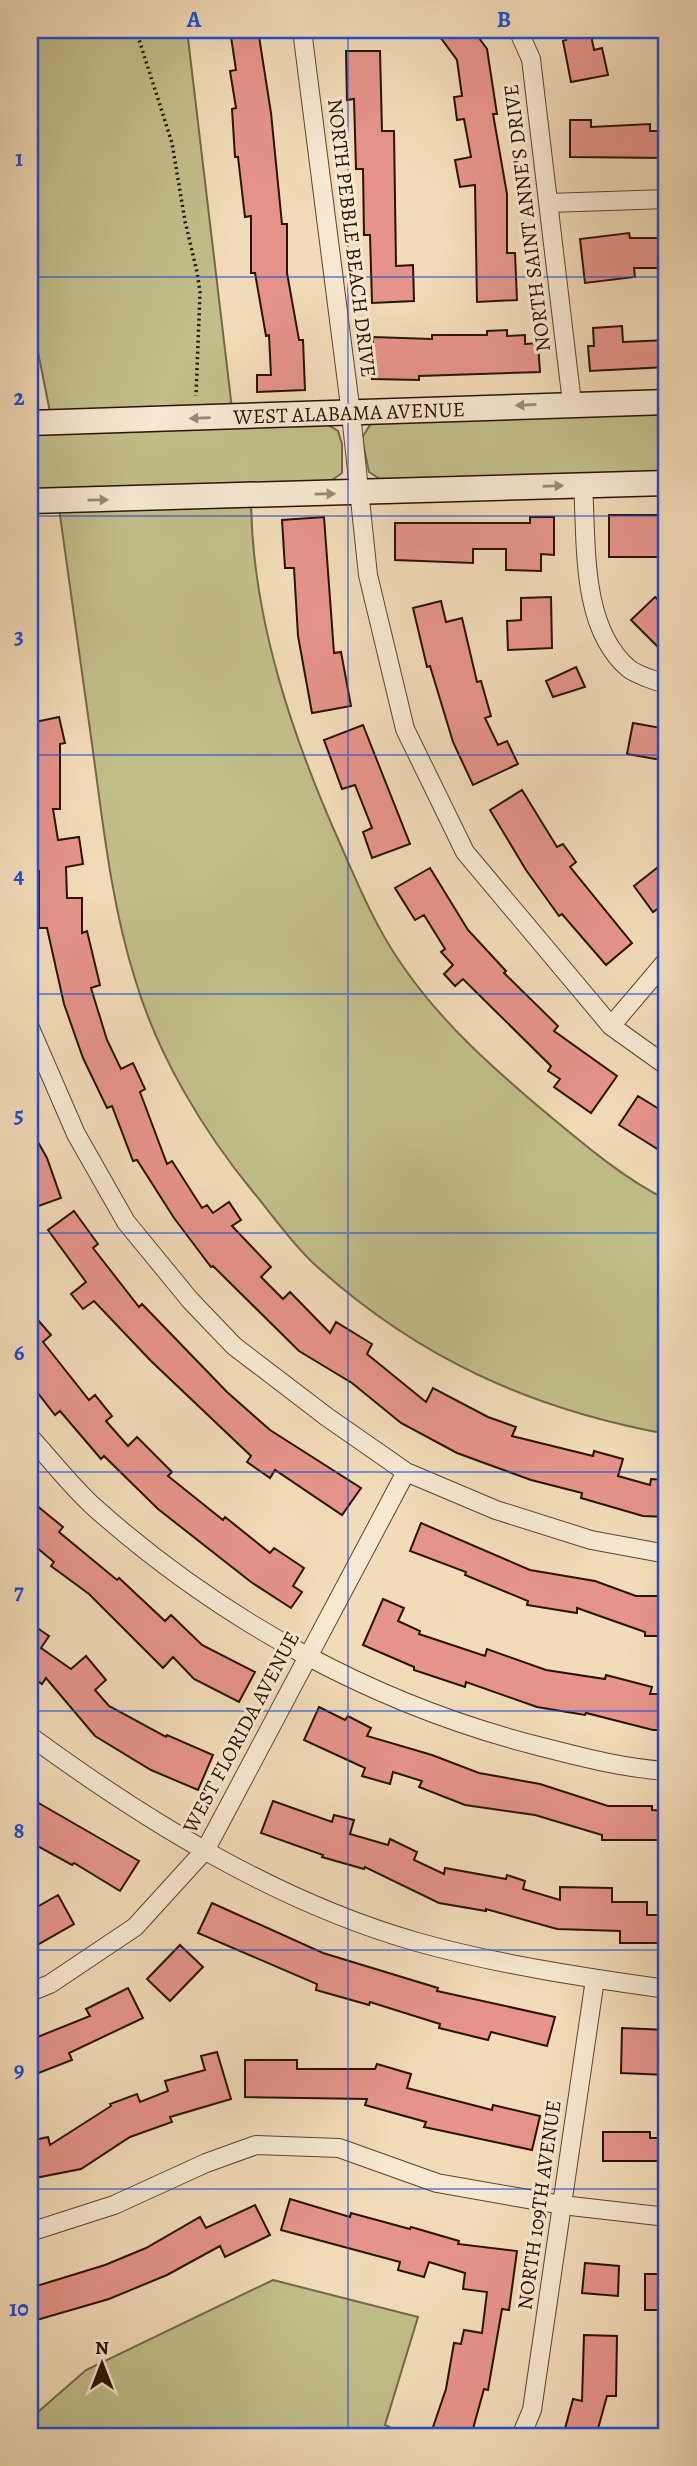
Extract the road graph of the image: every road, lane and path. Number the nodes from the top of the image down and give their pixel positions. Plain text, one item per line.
1 (136, 30) edge
2 (302, 30) edge
3 (518, 30) edge
4 (667, 199) edge
5 (550, 203) junction
6 (667, 402) edge
7 (572, 403) junction
8 (197, 405) dead end
9 (351, 414) junction
10 (30, 423) edge
11 (667, 482) edge
12 (583, 485) junction
13 (359, 494) junction
14 (30, 501) edge
15 (667, 685) edge
16 (667, 960) edge
17 (611, 1026) junction
18 (30, 1028) edge
19 (667, 1066) edge
20 (30, 1437) edge
21 (405, 1472) junction
22 (667, 1554) edge
23 (306, 1656) junction
24 (30, 1736) edge
25 (667, 1771) edge
26 (206, 1849) junction
27 (595, 1979) junction
28 (667, 1989) edge
29 (30, 1992) edge
30 (562, 2205) junction
31 (667, 2217) edge
32 (30, 2232) edge
33 (521, 2436) edge

1 - 8 path
2 - 9 street, NORTH PEBBLE BEACH DRIVE
3 - 5 street, NORTH SAINT ANNE'S DRIVE
4 - 5 street
5 - 7 street, NORTH SAINT ANNE'S DRIVE
6 - 7 street, WEST ALABAMA AVENUE
7 -> 9 street, WEST ALABAMA AVENUE
9 -> 10 street, WEST ALABAMA AVENUE
9 - 13 street, NORTH PEBBLE BEACH DRIVE
11 - 12 street
13 -> 12 street
12 - 15 street
14 -> 13 street
13 - 17 street, NORTH PEBBLE BEACH DRIVE
16 - 17 street
17 - 19 street, NORTH PEBBLE BEACH DRIVE
18 - 21 street
20 - 23 street
21 - 22 street
21 - 23 street, WEST FLORIDA AVENUE
23 - 25 street
23 - 26 street, WEST FLORIDA AVENUE
24 - 26 street
26 - 27 street
26 - 29 street, WEST FLORIDA AVENUE
27 - 28 street
27 - 30 street, NORTH 109TH AVENUE
30 - 31 street
30 - 32 street
30 - 33 street, NORTH 109TH AVENUE

